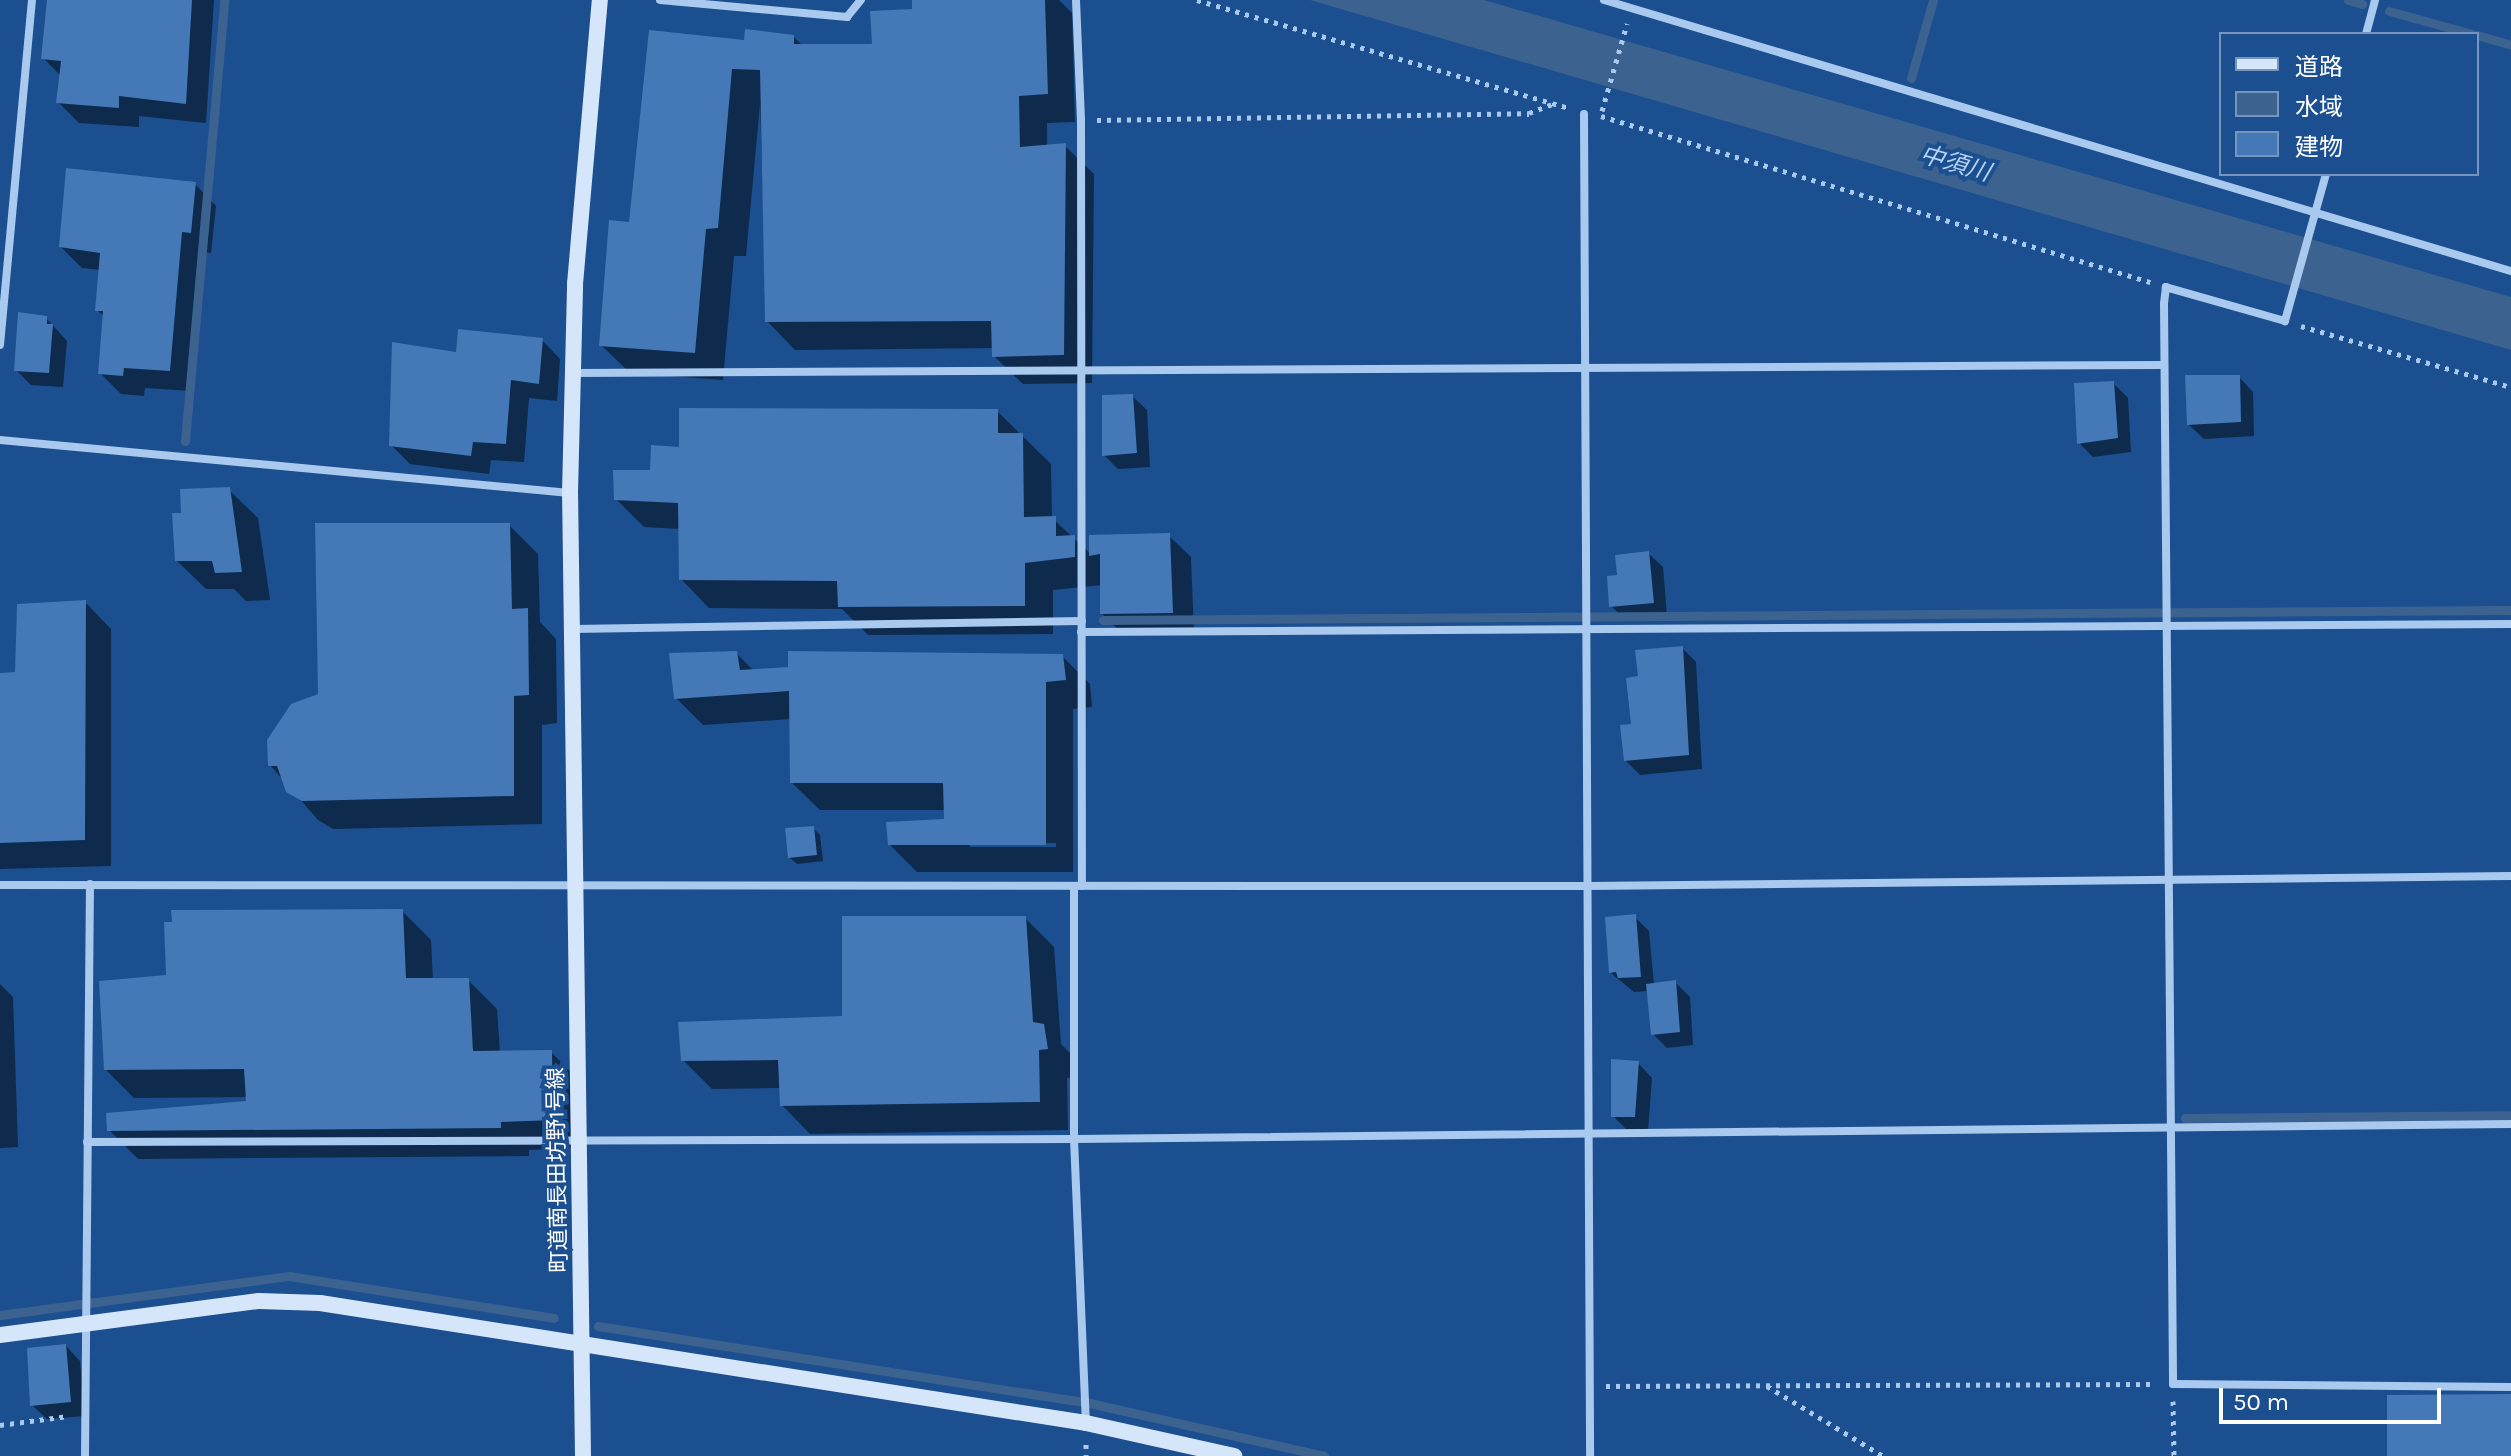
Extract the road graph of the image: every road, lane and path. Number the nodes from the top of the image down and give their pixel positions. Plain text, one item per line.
1 (32, 0) edge
2 (600, 0) edge
3 (660, 0) edge
4 (861, 0) edge
5 (1076, 0) edge
6 (1197, 0) edge
7 (1604, 0) edge
8 (2375, 0) edge
9 (1632, 4) edge
10 (1626, 29) dead end
11 (2367, 32) edge
12 (1554, 104) junction
13 (1584, 114) junction
14 (1601, 116) junction
15 (1081, 120) junction
16 (2325, 176) edge
17 (2315, 212) junction
18 (2511, 271) edge
19 (2166, 287) junction
20 (2285, 321) junction
21 (0, 345) edge
22 (2164, 365) junction
23 (1586, 370) junction
24 (1080, 372) junction
25 (574, 373) junction
26 (2511, 387) edge
27 (0, 440) edge
28 (570, 493) junction
29 (1082, 621) junction
30 (2511, 624) edge
31 (2167, 628) junction
32 (573, 629) junction
33 (1589, 629) junction
34 (1081, 632) junction
35 (2511, 876) edge
36 (2170, 880) junction
37 (576, 883) junction
38 (90, 884) junction
39 (0, 885) edge
40 (1078, 886) junction
41 (1588, 886) junction
42 (2511, 1124) edge
43 (2171, 1127) junction
44 (1591, 1134) junction
45 (580, 1139) junction
46 (1074, 1139) junction
47 (87, 1142) junction
48 (84, 1321) junction
49 (0, 1335) edge
50 (582, 1344) junction
51 (2173, 1384) junction
52 (1766, 1385) junction
53 (1591, 1386) junction
54 (2511, 1387) edge
55 (85, 1414) junction
56 (1086, 1423) junction
57 (0, 1425) edge
58 (85, 1456) edge
59 (583, 1456) edge
60 (1234, 1456) edge
61 (1590, 1456) edge
62 (1883, 1456) edge
63 (2174, 1456) edge

1 - 21 street
2 - 25 street, 町道南長田坊野1号線
3 - 4 street
5 - 15 street
6 - 12 path
7 - 9 street
8 - 11 street
9 - 17 street
10 - 14 path
12 - 13 path
12 - 15 path
13 - 14 path
13 - 23 street
14 - 19 path
15 - 24 street
16 - 17 street
17 - 18 street
17 - 20 street
19 - 20 street
19 - 22 street
20 - 26 path
22 - 23 street
22 - 31 street
23 - 24 street
23 - 33 street
24 - 25 street
24 - 29 street
25 - 28 street, 町道南長田坊野1号線
27 - 28 street
28 - 32 street, 町道南長田坊野1号線
29 - 32 street
29 - 34 street
30 - 31 street
31 - 33 street
31 - 36 street
32 - 37 street, 町道南長田坊野1号線
33 - 34 street
33 - 41 street
34 - 40 street
35 - 36 street
36 - 41 street
36 - 43 street
37 - 38 street
37 - 40 street
37 - 45 street, 町道南長田坊野1号線
38 - 39 street
38 - 47 street
40 - 41 street
40 - 46 street
41 - 44 street
42 - 43 street
43 - 44 street
43 - 51 street
44 - 46 street
44 - 53 street
45 - 46 street
45 - 47 street
45 - 50 street, 町道南長田坊野1号線
46 - 56 street
47 - 48 street
48 - 49 street
48 - 50 street
48 - 55 street
50 - 56 street
50 - 59 street, 町道南長田坊野1号線
51 - 52 path
51 - 54 street
51 - 63 path
52 - 53 path
52 - 62 path
53 - 61 street
55 - 57 path
55 - 58 street
56 - 60 street

